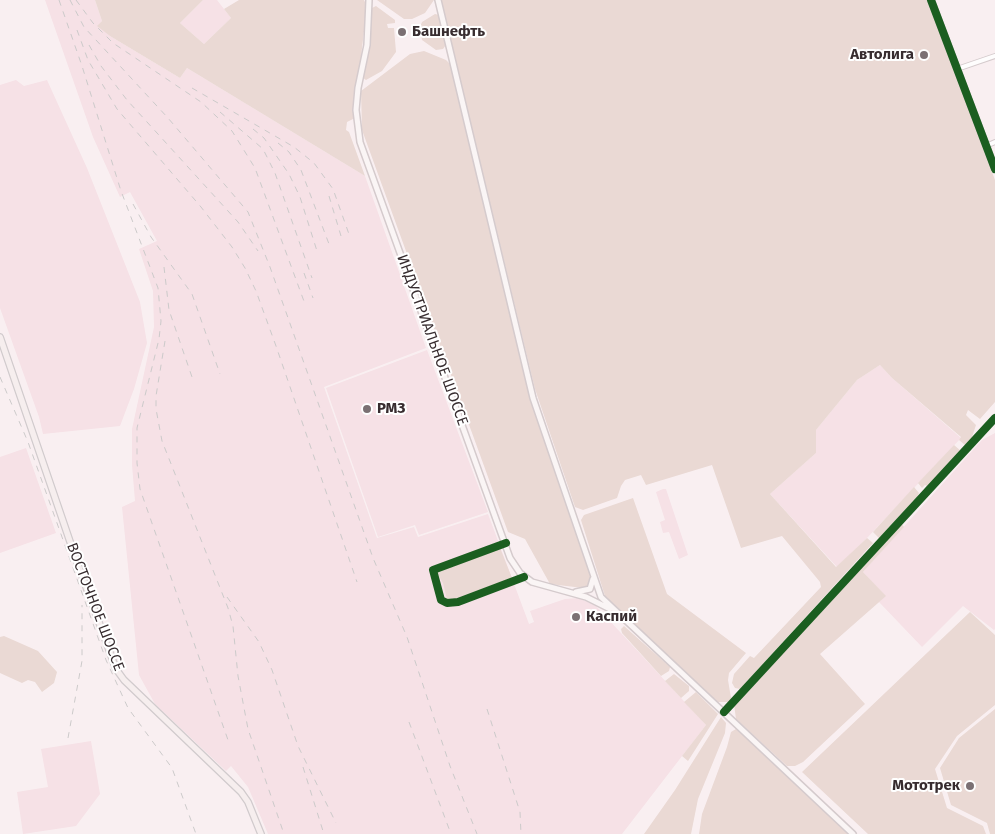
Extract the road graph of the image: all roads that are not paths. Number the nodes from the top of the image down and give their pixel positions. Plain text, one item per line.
1 (369, 0) edge
2 (438, 0) edge
3 (931, 0) edge
4 (995, 56) edge
5 (957, 69) junction
6 (995, 142) edge
7 (986, 146) junction
8 (995, 169) edge
9 (0, 337) edge
10 (995, 418) edge
11 (506, 543) junction
12 (594, 574) junction
13 (524, 576) junction
14 (565, 591) junction
15 (615, 612) junction
16 (724, 712) junction
17 (261, 834) edge
18 (853, 834) edge

1 - 11 main road, ИНДУСТРИАЛЬНОЕ ШОССЕ
2 - 12 main road
3 - 5 main road
4 - 5 street
5 - 7 main road
6 - 7 street
7 - 8 main road
9 - 17 main road, ВОСТОЧНОЕ ШОССЕ
10 - 16 street
11 - 13 main road, ИНДУСТРИАЛЬНОЕ ШОССЕ
11 - 13 street
12 - 14 main road
12 - 15 main road
13 - 14 main road
14 - 15 main road
15 - 16 main road
16 - 18 main road

